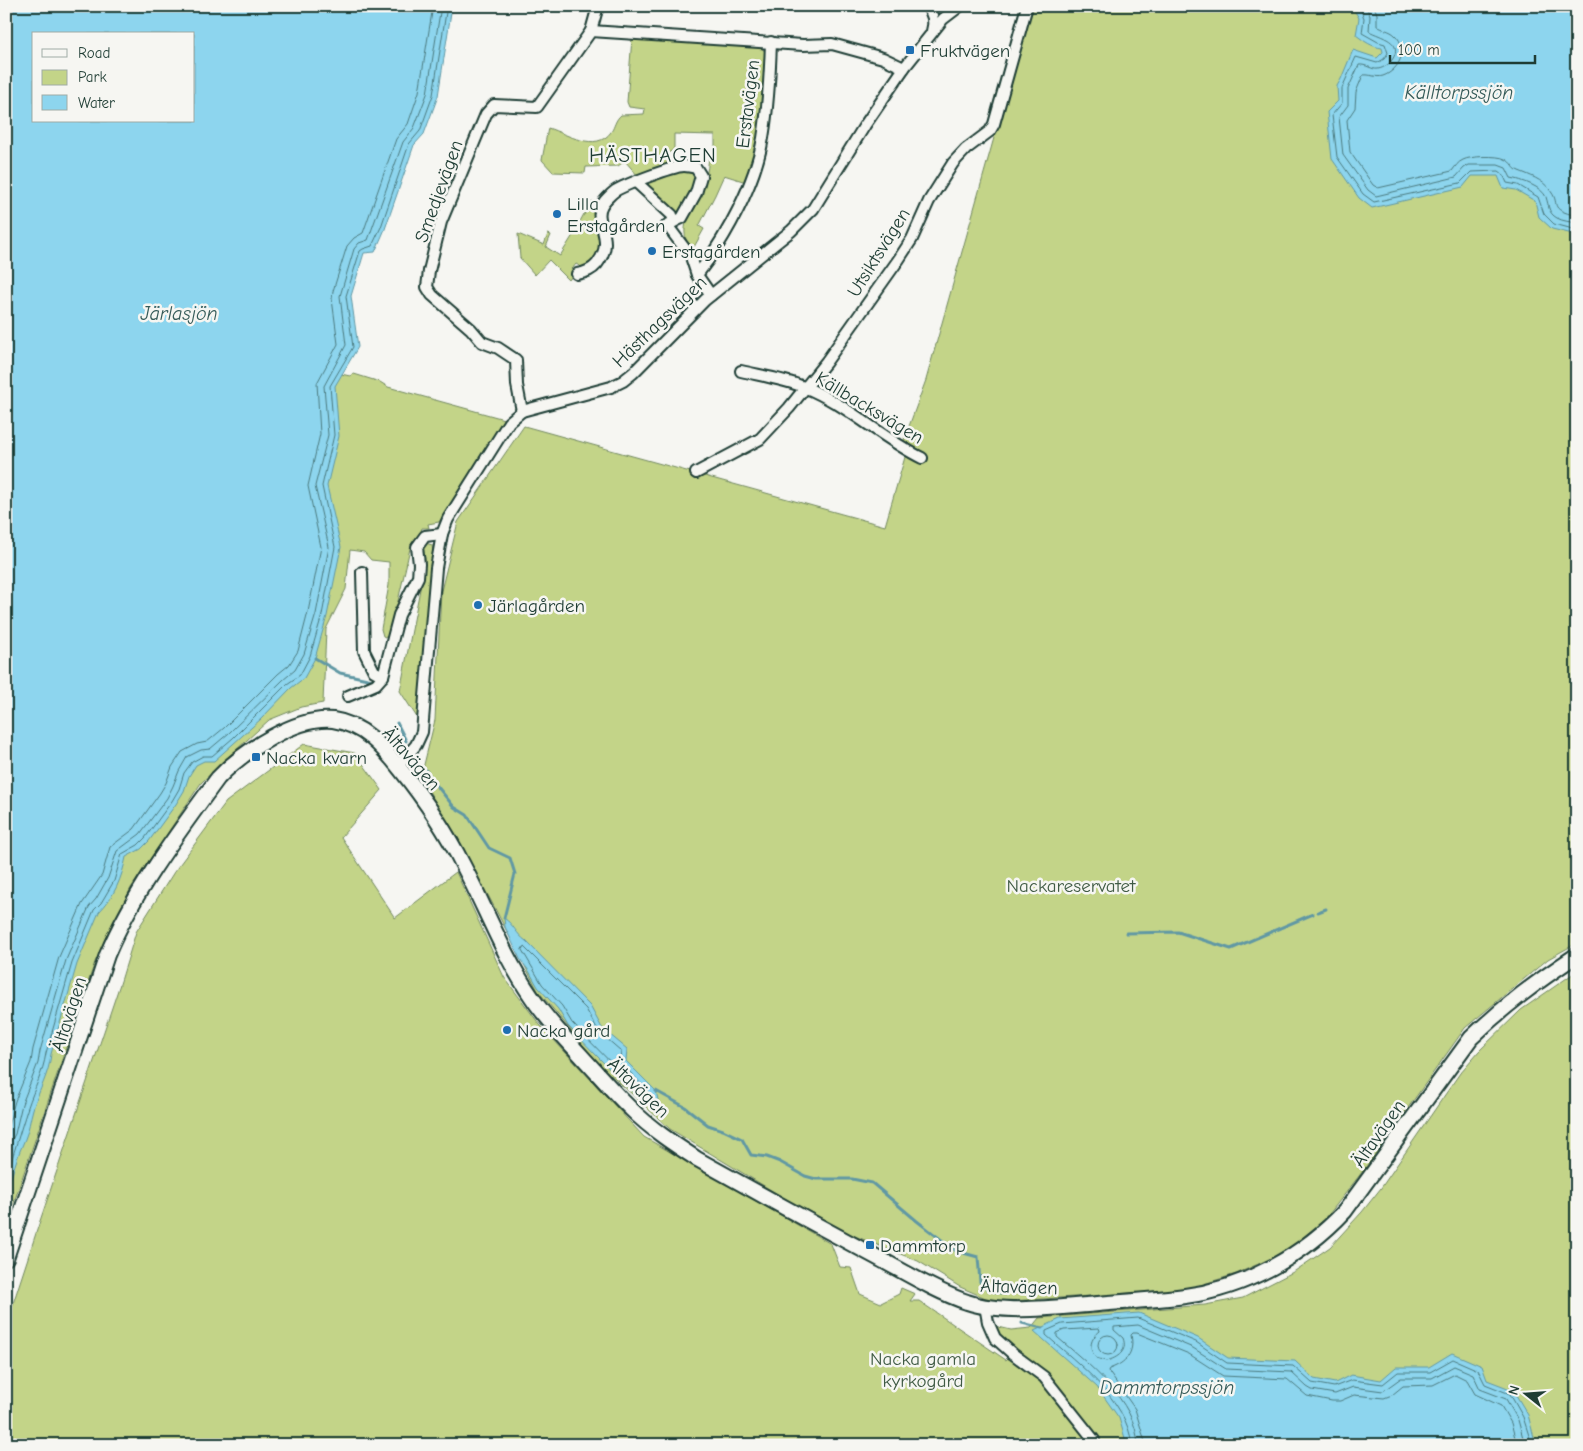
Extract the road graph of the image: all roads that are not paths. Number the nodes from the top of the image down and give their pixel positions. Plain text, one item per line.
1 (598, 6) edge
2 (926, 6) edge
3 (960, 6) edge
4 (1027, 6) edge
5 (591, 31) junction
6 (932, 31) junction
7 (771, 42) junction
8 (904, 68) junction
9 (636, 182) junction
10 (671, 223) junction
11 (577, 274) dead end
12 (697, 275) junction
13 (711, 295) junction
14 (741, 372) dead end
15 (805, 387) junction
16 (522, 411) junction
17 (922, 458) dead end
18 (696, 473) dead end
19 (442, 534) junction
20 (362, 572) dead end
21 (383, 676) junction
22 (348, 696) dead end
23 (398, 766) junction
24 (1577, 955) edge
25 (6, 1258) edge
26 (985, 1306) junction
27 (1095, 1445) edge

1 - 5 street, Smedjevägen
2 - 6 street
3 - 6 street, Hästhagsvägen
4 - 15 street, Utsiktsvägen
5 - 7 street
5 - 16 street, Smedjevägen
6 - 8 street, Hästhagsvägen
7 - 8 street
7 - 12 street, Erstavägen
8 - 13 street, Hästhagsvägen
9 - 10 street
9 - 10 street
9 - 11 street
10 - 12 street
12 - 13 street
13 - 16 street, Hästhagsvägen
14 - 15 street, Källbacksvägen
15 - 17 street, Källbacksvägen
15 - 18 street, Utsiktsvägen
16 - 19 street, Hästhagsvägen
19 - 21 street
19 - 23 street, Hästhagsvägen
20 - 21 street
21 - 22 street
23 - 25 main road, Ältavägen
23 - 26 main road, Ältavägen
24 - 26 main road, Ältavägen
26 - 27 street

